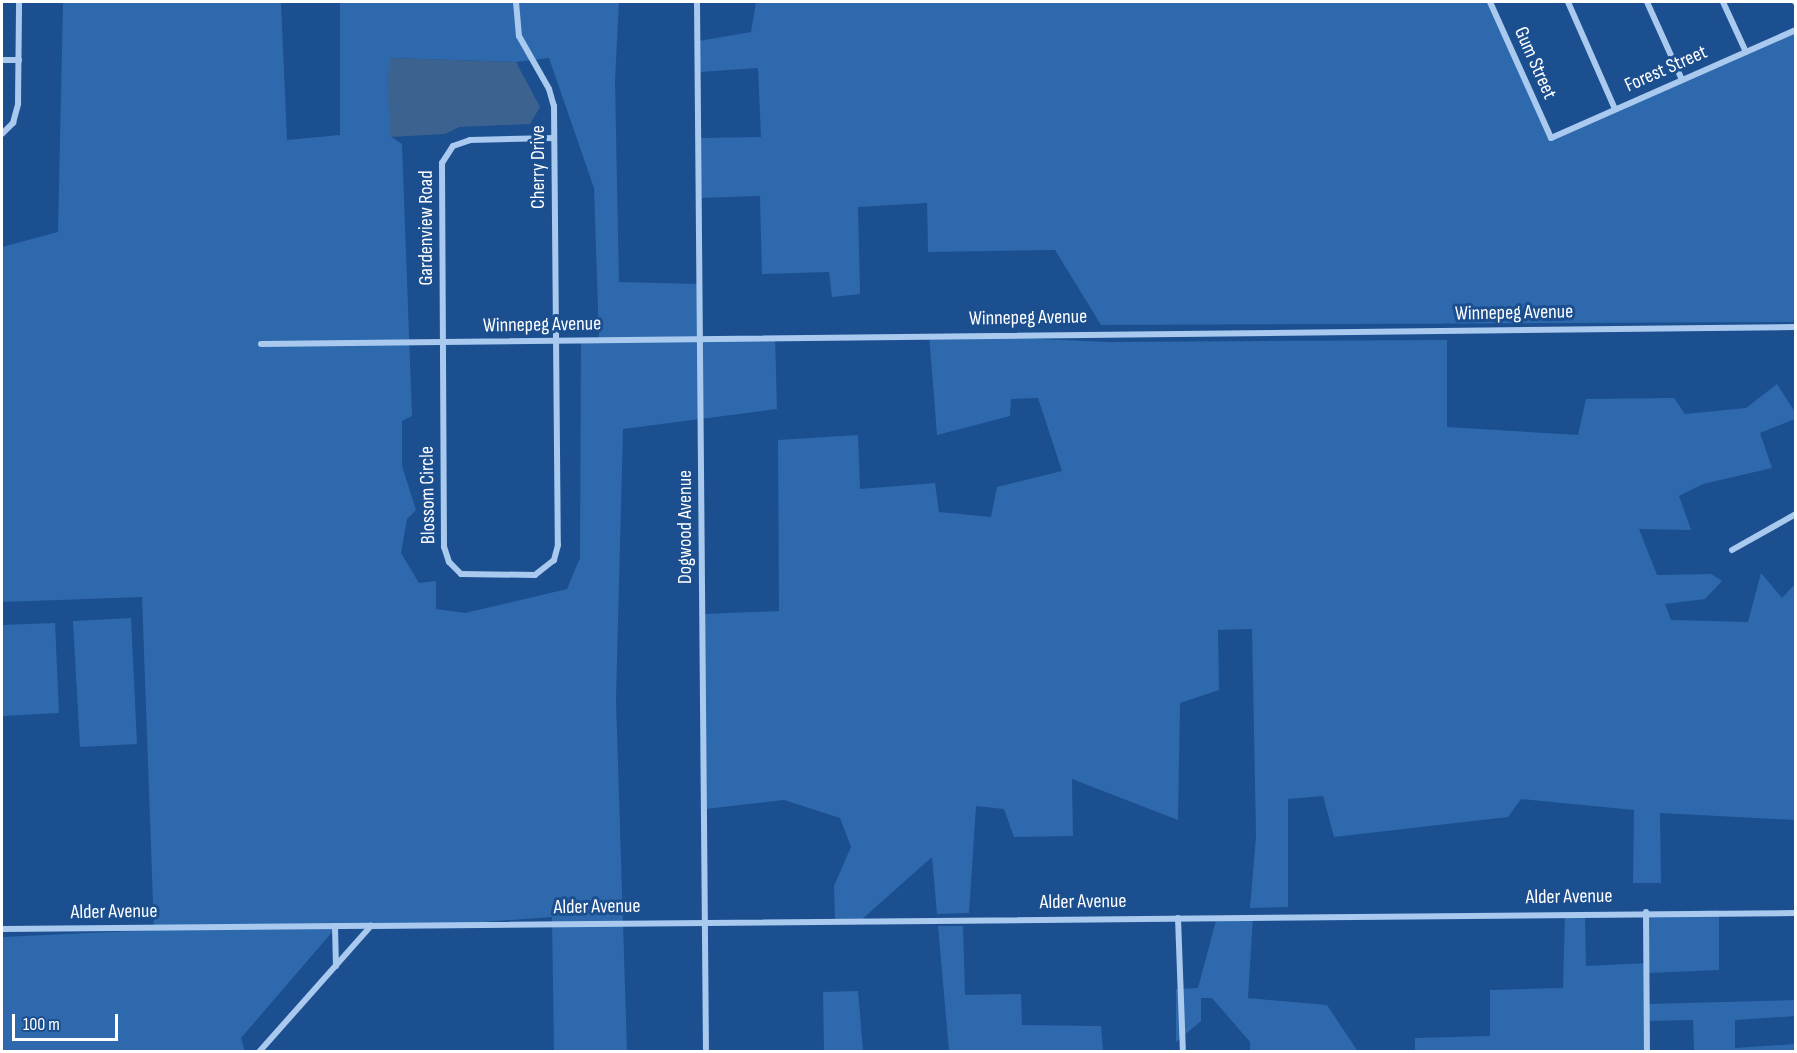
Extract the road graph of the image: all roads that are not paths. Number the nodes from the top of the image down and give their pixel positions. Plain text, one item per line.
1 (19, 2) edge
2 (516, 2) edge
3 (697, 2) edge
4 (1490, 2) edge
5 (1568, 2) edge
6 (1647, 2) edge
7 (1723, 2) edge
8 (1796, 30) edge
9 (1746, 52) junction
10 (2, 60) edge
11 (19, 60) junction
12 (1682, 80) junction
13 (1615, 109) junction
14 (2, 134) edge
15 (554, 138) junction
16 (1551, 138) joint
17 (1796, 327) edge
18 (700, 340) junction
19 (556, 341) junction
20 (443, 343) junction
21 (261, 344) dead end
22 (1796, 514) edge
23 (1732, 550) dead end
24 (1646, 912) junction
25 (1796, 913) edge
26 (1178, 918) junction
27 (705, 922) junction
28 (335, 926) junction
29 (371, 926) junction
30 (2, 929) edge
31 (336, 966) junction
32 (259, 1052) edge
33 (706, 1052) edge
34 (1183, 1052) edge
35 (1647, 1052) edge

1 - 11 street
2 - 15 street, Cherry Drive
3 - 18 street, Dogwood Avenue
4 - 16 street, Gum Street
5 - 13 street
6 - 12 street
7 - 9 street
8 - 9 street, Forest Street
9 - 12 street, Forest Street
10 - 11 street
11 - 14 street
12 - 13 street, Forest Street
13 - 16 street, Forest Street
15 - 19 street, Cherry Drive
15 - 20 street, Gardenview Road
17 - 18 street, Winnepeg Avenue
18 - 19 street, Winnepeg Avenue
18 - 27 street, Dogwood Avenue
19 - 20 street, Winnepeg Avenue
19 - 20 street, Blossom Circle
20 - 21 street, Winnepeg Avenue
22 - 23 street
24 - 25 street, Alder Avenue
24 - 26 street, Alder Avenue
24 - 35 street
26 - 27 street, Alder Avenue
26 - 34 street
27 - 29 street, Alder Avenue
27 - 33 street, Dogwood Avenue
28 - 29 street, Alder Avenue
28 - 30 street, Alder Avenue
28 - 31 street
29 - 31 street
31 - 32 street

